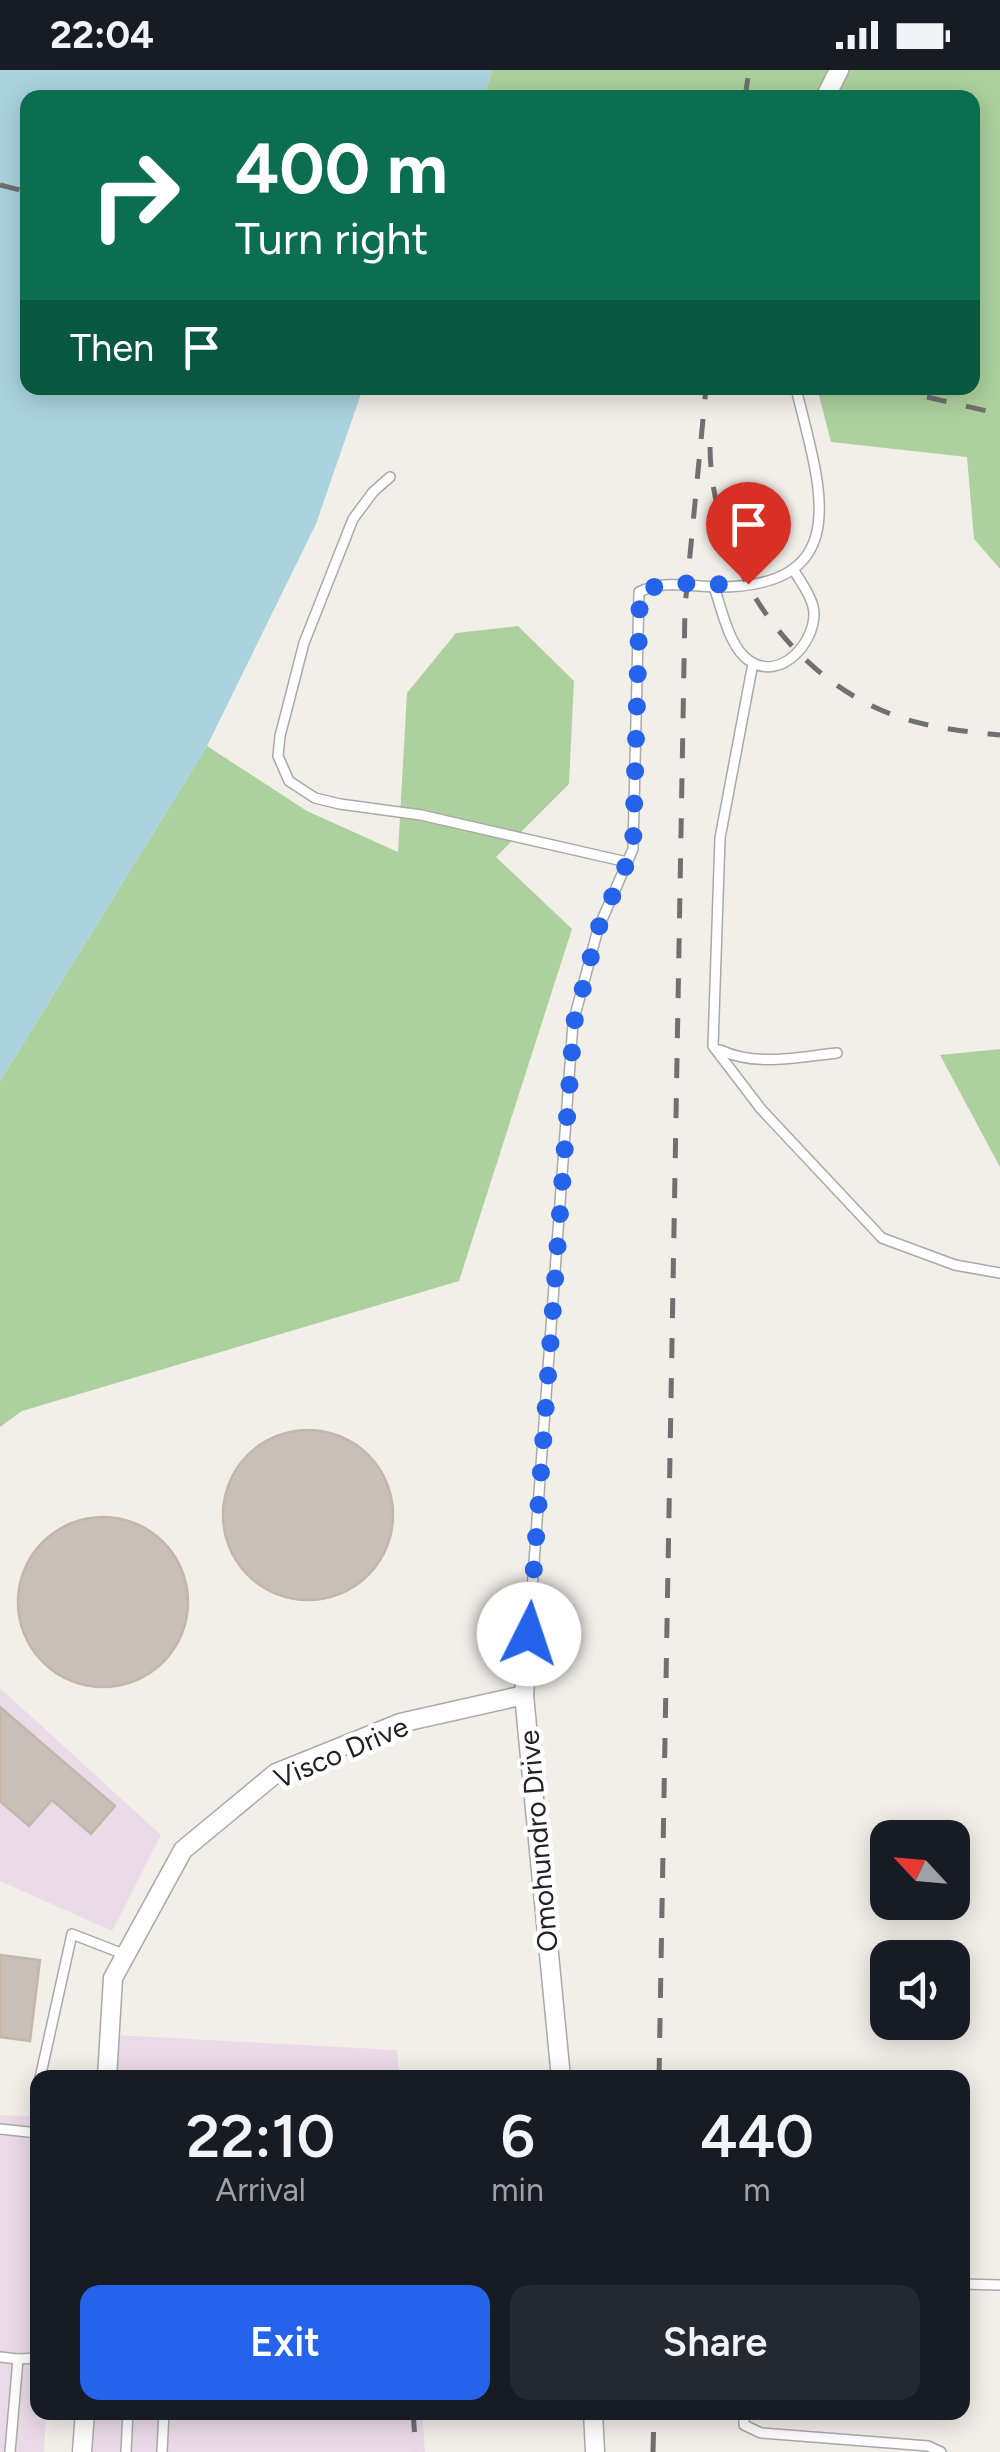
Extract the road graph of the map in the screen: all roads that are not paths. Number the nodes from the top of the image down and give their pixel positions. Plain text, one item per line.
1 (798, 395) edge
2 (390, 478) dead end
3 (795, 572) junction
4 (714, 587) junction
5 (752, 663) junction
6 (627, 862) junction
7 (712, 1046) junction
8 (837, 1053) dead end
9 (1000, 1273) edge
10 (531, 1604) joint
11 (524, 1695) junction
12 (126, 1955) junction
13 (42, 2070) edge
14 (108, 2070) edge
15 (561, 2070) edge
16 (0, 2130) edge
17 (30, 2132) edge
18 (970, 2284) edge
19 (1000, 2285) edge
20 (0, 2357) edge
21 (30, 2358) edge
22 (18, 2359) junction
23 (84, 2420) edge
24 (128, 2420) edge
25 (164, 2420) edge
26 (593, 2420) edge
27 (744, 2420) edge
28 (10, 2452) edge
29 (82, 2452) edge
30 (126, 2452) edge
31 (162, 2452) edge
32 (595, 2452) edge
33 (940, 2452) edge

1 - 3 lane
2 - 6 lane
3 - 4 lane
3 - 5 lane
4 - 5 lane
4 - 6 lane
5 - 7 lane
6 - 10 lane
7 - 8 lane
7 - 9 lane
10 - 11 street, Omohundro Drive
11 - 12 street, Visco Drive
11 - 15 street, Omohundro Drive
12 - 13 lane
12 - 14 street, Visco Drive
16 - 17 lane
18 - 19 lane
20 - 22 lane
21 - 22 lane
22 - 28 lane
23 - 29 street
24 - 30 lane
25 - 31 lane
26 - 32 street
27 - 33 lane

